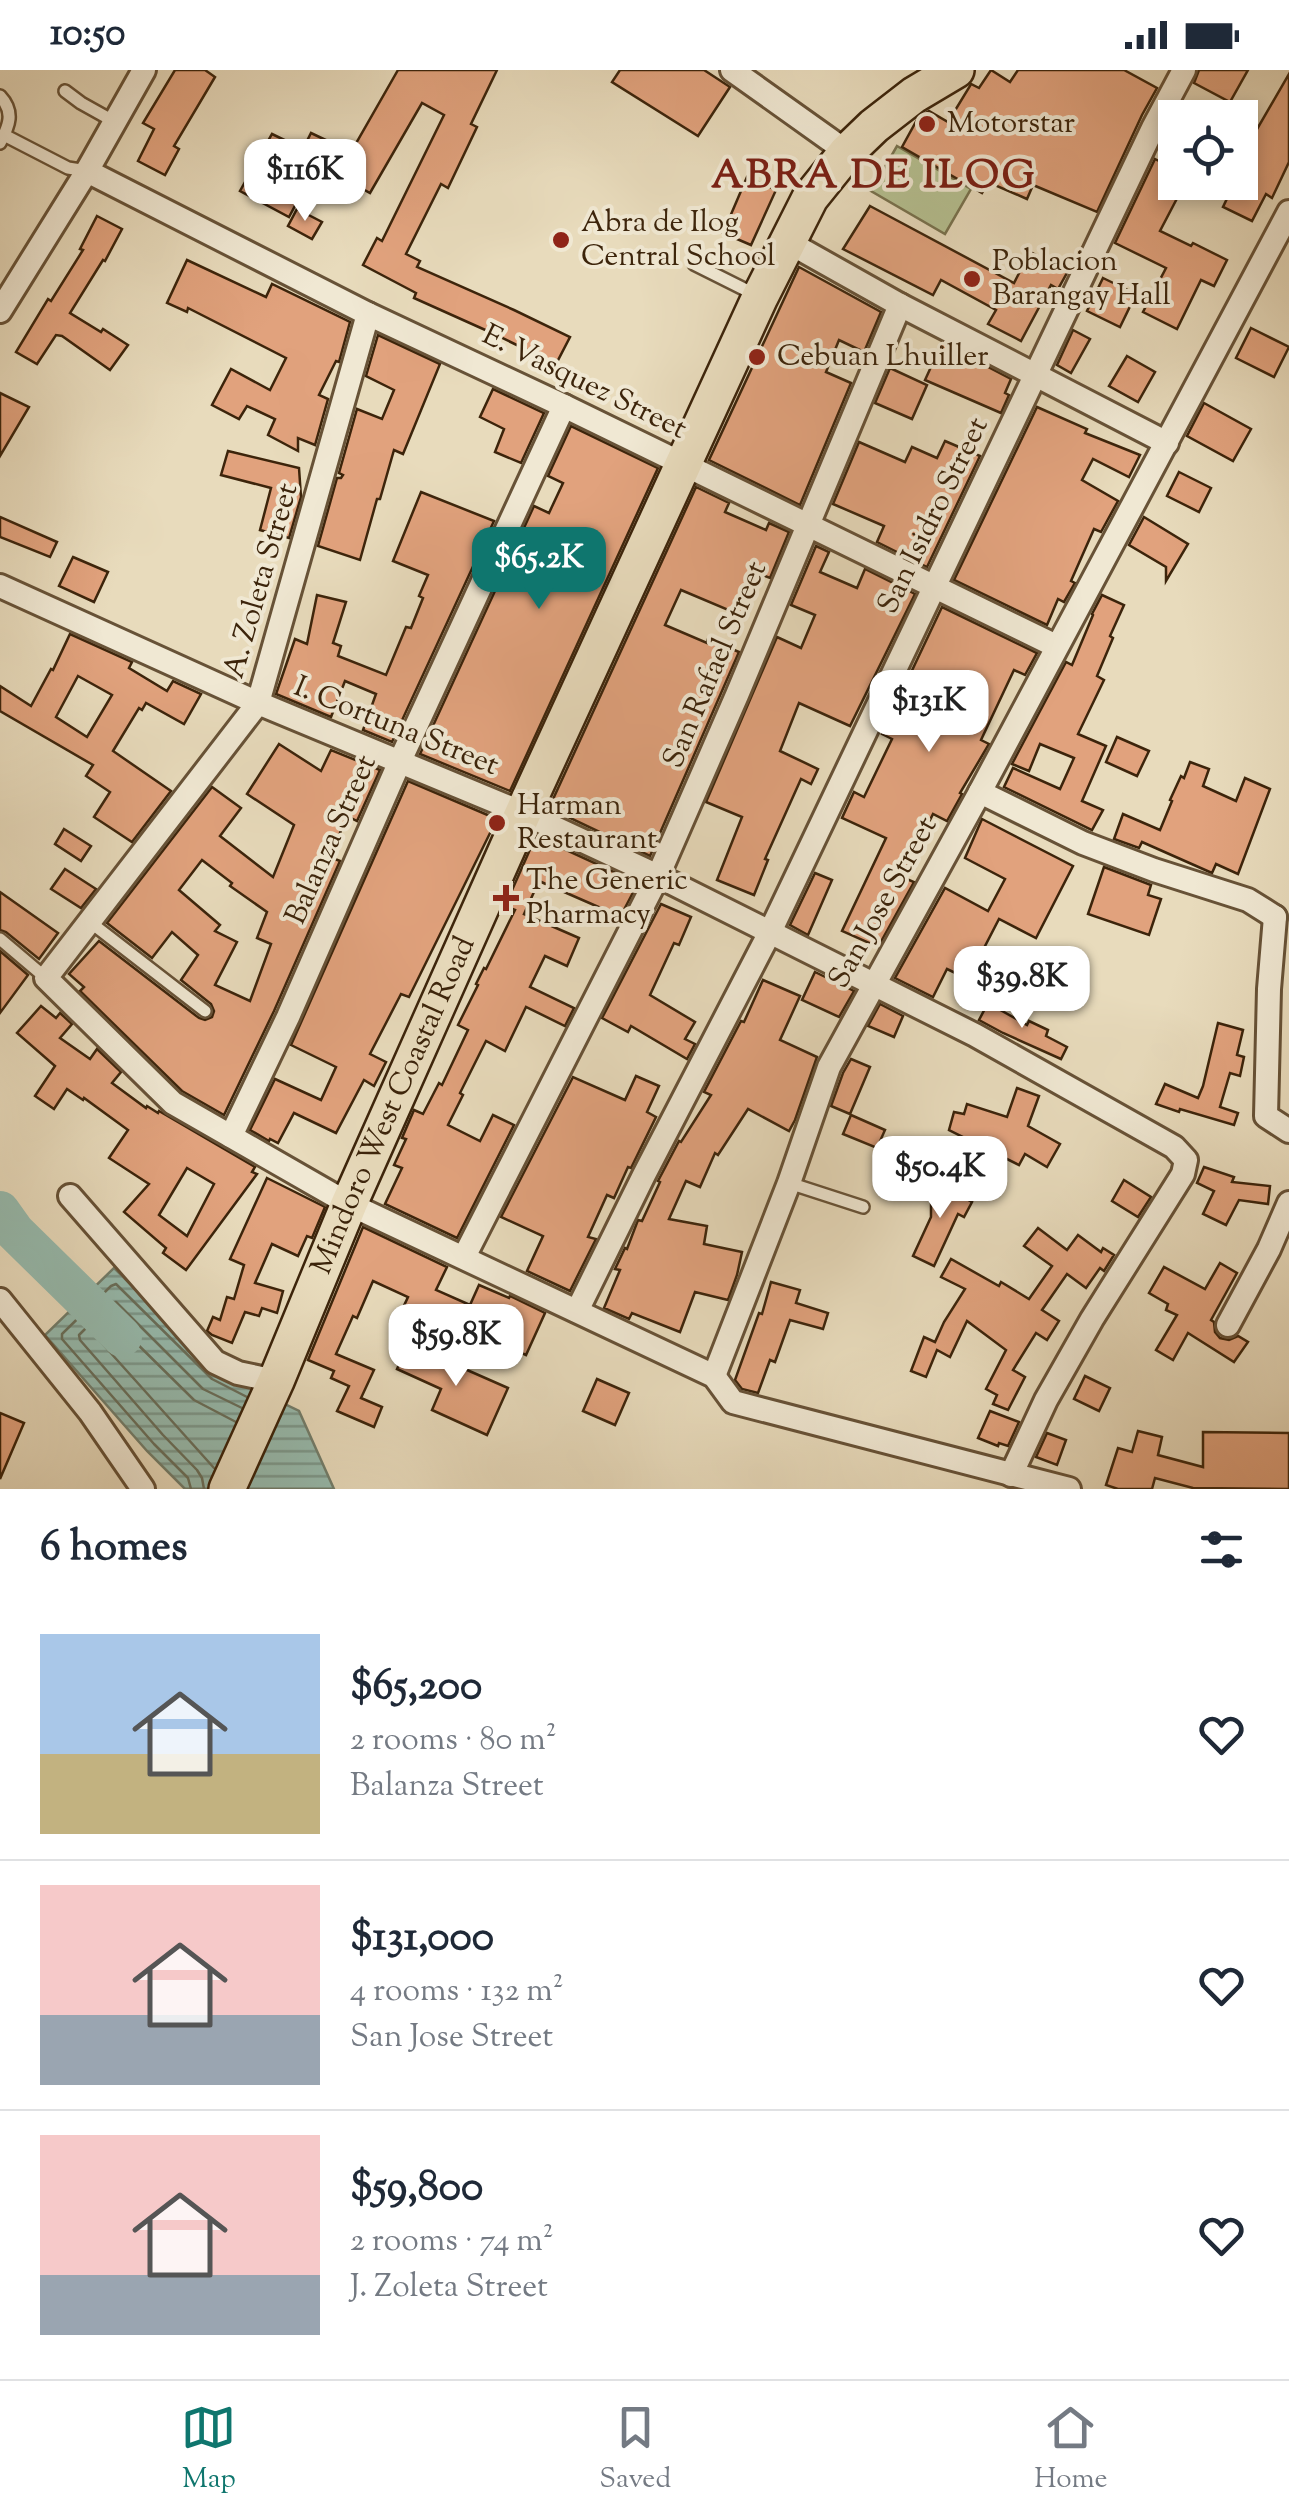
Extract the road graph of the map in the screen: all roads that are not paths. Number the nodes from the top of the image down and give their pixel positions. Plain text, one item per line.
1 (144, 70) edge
2 (732, 70) edge
3 (956, 70) edge
4 (1184, 70) edge
5 (66, 91) dead end
6 (0, 96) edge
7 (115, 122) junction
8 (2, 139) edge
9 (846, 152) junction
10 (87, 171) junction
11 (1289, 212) edge
12 (788, 242) junction
13 (694, 264) dead end
14 (760, 297) junction
15 (900, 304) junction
16 (0, 311) edge
17 (368, 314) junction
18 (1035, 374) junction
19 (564, 406) junction
20 (1167, 443) junction
21 (683, 464) junction
22 (807, 525) junction
23 (0, 586) edge
24 (933, 586) junction
25 (1056, 646) junction
26 (258, 703) junction
27 (400, 761) junction
28 (980, 792) junction
29 (523, 812) junction
30 (658, 876) junction
31 (1282, 914) edge
32 (90, 922) junction
33 (770, 932) junction
34 (0, 939) edge
35 (46, 978) junction
36 (874, 983) junction
37 (1279, 994) edge
38 (204, 1012) dead end
39 (1289, 1131) edge
40 (231, 1136) junction
41 (788, 1183) junction
42 (70, 1196) dead end
43 (1289, 1203) edge
44 (349, 1204) junction
45 (864, 1207) dead end
46 (1279, 1253) edge
47 (464, 1257) junction
48 (0, 1300) edge
49 (577, 1311) junction
50 (1228, 1325) dead end
51 (714, 1376) junction
52 (273, 1387) junction
53 (1011, 1475) junction
54 (142, 1489) edge
55 (227, 1489) edge
56 (1069, 1489) edge

1 - 7 street
2 - 9 street
3 - 9 main road, Mindoro West Coastal Road
4 - 18 street, San Isidro Street
5 - 7 lane
6 - 8 lane
7 - 10 street
8 - 10 lane
9 - 12 main road, Mindoro West Coastal Road
10 - 16 street
10 - 17 street, E. Vasquez Street
11 - 20 street, San Jose Street
12 - 14 main road, Mindoro West Coastal Road
12 - 15 street
13 - 14 lane
14 - 21 main road, Mindoro West Coastal Road
15 - 18 street
15 - 22 street, San Rafael Street
17 - 19 street, E. Vasquez Street
17 - 26 street, A. Zoleta Street
18 - 20 street
18 - 24 street, San Isidro Street
19 - 21 street, E. Vasquez Street
19 - 27 street, Balanza Street
20 - 25 street, San Jose Street
21 - 22 street, E. Vasquez Street
21 - 29 main road, Mindoro West Coastal Road
22 - 24 street, E. Vasquez Street
22 - 30 street, San Rafael Street
23 - 26 street, I. Cortuna Street
24 - 25 street, E. Vasquez Street
24 - 33 street, San Isidro Street
25 - 28 street, San Jose Street
26 - 27 street, I. Cortuna Street
26 - 32 street, A. Zoleta Street
27 - 29 street, I. Cortuna Street
27 - 40 street, Balanza Street
28 - 31 street
28 - 36 street, San Jose Street
29 - 30 street, I. Cortuna Street
29 - 44 main road, Mindoro West Coastal Road
30 - 33 street, I. Cortuna Street
30 - 47 street, San Rafael Street
31 - 37 street
32 - 35 street, A. Zoleta Street
32 - 38 lane
33 - 36 street, I. Cortuna Street
33 - 49 street, San Isidro Street
34 - 35 lane
35 - 40 street
36 - 41 street, San Jose Street
36 - 53 street, I. Cortuna Street
37 - 39 street
40 - 44 street
41 - 45 lane
41 - 51 street, San Jose Street
42 - 52 street
43 - 46 street
44 - 47 street
44 - 52 main road, Mindoro West Coastal Road
46 - 50 street
47 - 49 street
48 - 54 street
49 - 51 street
51 - 53 street
52 - 55 main road, Mindoro West Coastal Road
53 - 56 street

